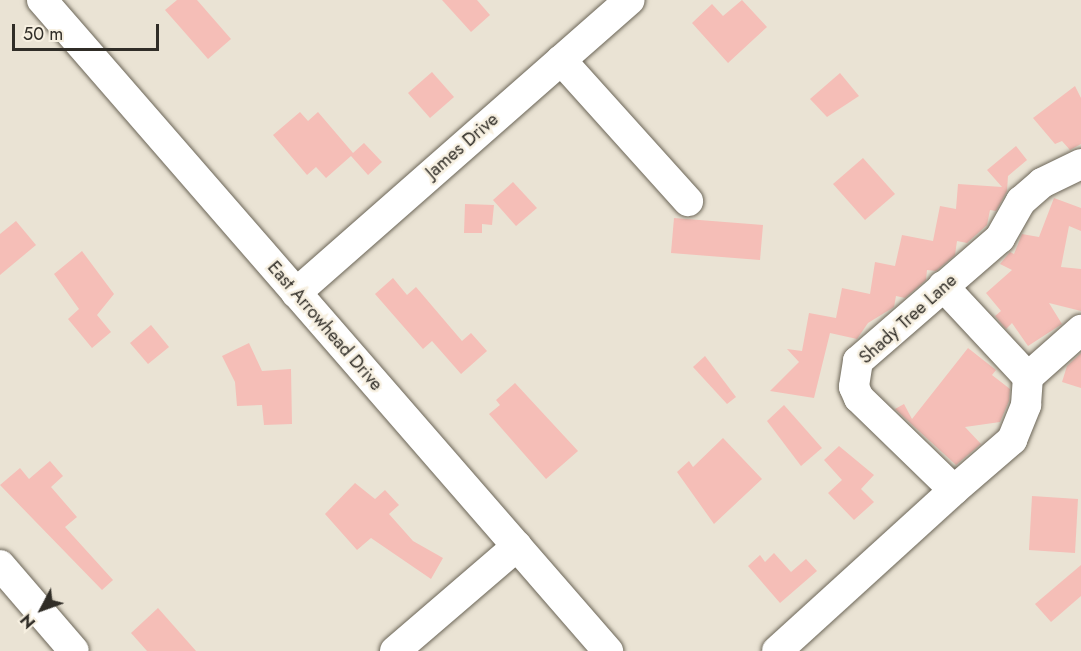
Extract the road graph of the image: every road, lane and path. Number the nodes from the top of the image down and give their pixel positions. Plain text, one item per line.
1 (42, 0) edge
2 (630, 0) edge
3 (561, 60) junction
4 (1081, 164) edge
5 (688, 201) dead end
6 (943, 286) junction
7 (296, 293) junction
8 (1081, 330) edge
9 (1028, 377) junction
10 (954, 490) junction
11 (517, 546) junction
12 (0, 565) edge
13 (74, 651) edge
14 (395, 651) edge
15 (608, 651) edge
16 (777, 651) edge

1 - 7 street, East Arrowhead Drive
2 - 3 street, James Drive
3 - 5 street
3 - 7 street, James Drive
4 - 6 street, Shady Tree Lane
6 - 9 street
6 - 10 street, Shady Tree Lane
7 - 11 street, East Arrowhead Drive
8 - 9 street
9 - 10 street
10 - 16 street
11 - 14 street
11 - 15 street, East Arrowhead Drive
12 - 13 street

